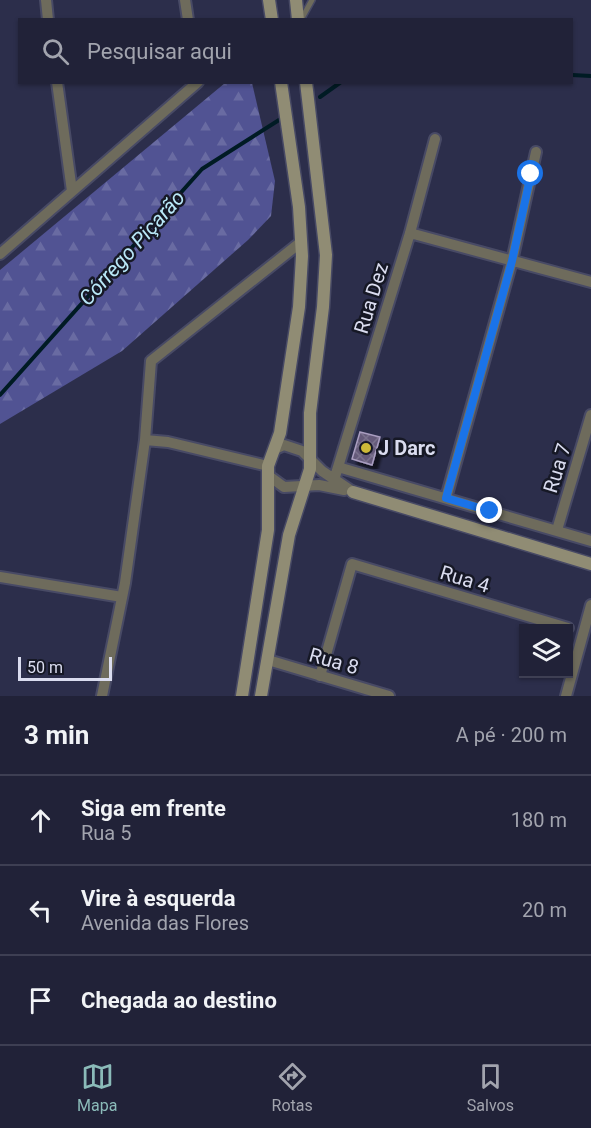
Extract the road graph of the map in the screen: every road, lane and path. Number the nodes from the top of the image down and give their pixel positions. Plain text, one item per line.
1 (46, 0) edge
2 (185, 0) edge
3 (269, 0) edge
4 (296, 0) edge
5 (312, 0) edge
6 (48, 18) edge
7 (188, 18) edge
8 (270, 18) edge
9 (300, 18) edge
10 (301, 18) edge
11 (57, 84) edge
12 (197, 84) edge
13 (281, 84) edge
14 (306, 84) edge
15 (435, 139) dead end
16 (536, 152) dead end
17 (72, 191) junction
18 (410, 233) junction
19 (301, 243) junction
20 (0, 254) edge
21 (512, 261) junction
22 (591, 282) edge
23 (591, 415) edge
24 (145, 440) junction
25 (275, 449) junction
26 (309, 457) junction
27 (338, 467) junction
28 (269, 471) junction
29 (334, 480) junction
30 (304, 487) junction
31 (353, 492) junction
32 (446, 498) junction
33 (556, 531) junction
34 (591, 541) edge
35 (591, 564) edge
36 (0, 577) edge
37 (122, 597) junction
38 (591, 605) edge
39 (554, 624) edge
40 (573, 630) edge
41 (583, 633) junction
42 (268, 660) junction
43 (320, 676) junction
44 (102, 696) edge
45 (242, 696) edge
46 (261, 696) edge
47 (389, 696) edge
48 (568, 696) edge

1 - 6 street
2 - 7 street
3 - 8 main road
4 - 9 main road
5 - 10 lane
11 - 17 street
12 - 17 street
13 - 19 main road
14 - 26 main road
15 - 18 street, Rua Dez
16 - 21 street
17 - 20 street
18 - 21 street
18 - 27 street, Rua Dez
19 - 24 street
19 - 25 main road
21 - 22 street
21 - 32 street
23 - 33 street, Rua 7
24 - 28 street
24 - 37 street
25 - 26 street
25 - 28 main road
26 - 29 street
26 - 30 main road
27 - 29 street, Rua Dez
27 - 32 street
28 - 30 street
28 - 45 main road
29 - 31 street
30 - 31 street
30 - 42 main road
31 - 35 main road
32 - 33 street
33 - 34 street
36 - 37 street
37 - 44 street
38 - 41 street
39 - 43 street, Rua 4
40 - 41 street, Rua 4
41 - 48 street
42 - 43 street, Rua 8
42 - 46 main road
43 - 47 street, Rua 8

